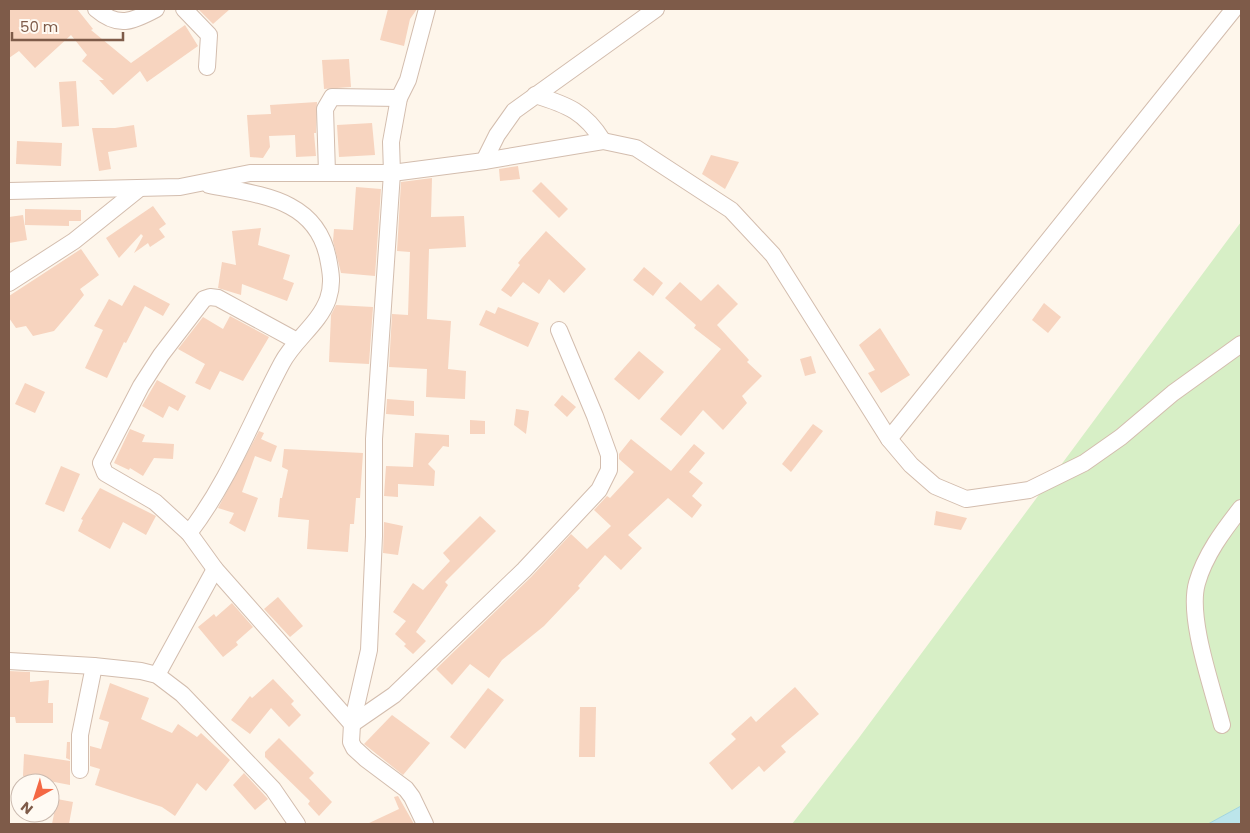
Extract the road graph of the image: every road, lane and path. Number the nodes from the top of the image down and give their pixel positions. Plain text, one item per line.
1 (96, 9) edge
2 (156, 9) edge
3 (184, 9) edge
4 (427, 9) edge
5 (656, 9) edge
6 (1234, 9) edge
7 (207, 67) dead end
8 (536, 95) junction
9 (399, 98) junction
10 (603, 141) junction
11 (484, 161) junction
12 (327, 173) junction
13 (392, 173) junction
14 (201, 184) junction
15 (140, 188) junction
16 (9, 191) edge
17 (9, 283) edge
18 (559, 330) dead end
19 (297, 342) junction
20 (1241, 344) edge
21 (889, 439) junction
22 (1241, 508) edge
23 (189, 533) junction
24 (215, 569) junction
25 (9, 661) edge
26 (94, 666) junction
27 (157, 675) junction
28 (352, 724) junction
29 (1222, 725) dead end
30 (80, 770) dead end
31 (297, 824) edge
32 (425, 824) edge

1 - 2 street
3 - 7 street
4 - 9 street
5 - 8 street
6 - 21 street
8 - 10 street
8 - 11 street
9 - 12 street
9 - 13 street
10 - 11 street
10 - 21 street
11 - 13 street
12 - 13 street
12 - 14 street
13 - 28 street
14 - 15 street
14 - 19 street
15 - 16 street
15 - 17 street
18 - 28 street
19 - 23 street
19 - 23 street
20 - 21 street
22 - 29 street
23 - 24 street
24 - 27 street
24 - 28 street
25 - 26 street
26 - 27 street
26 - 30 street
27 - 31 street
28 - 32 street

